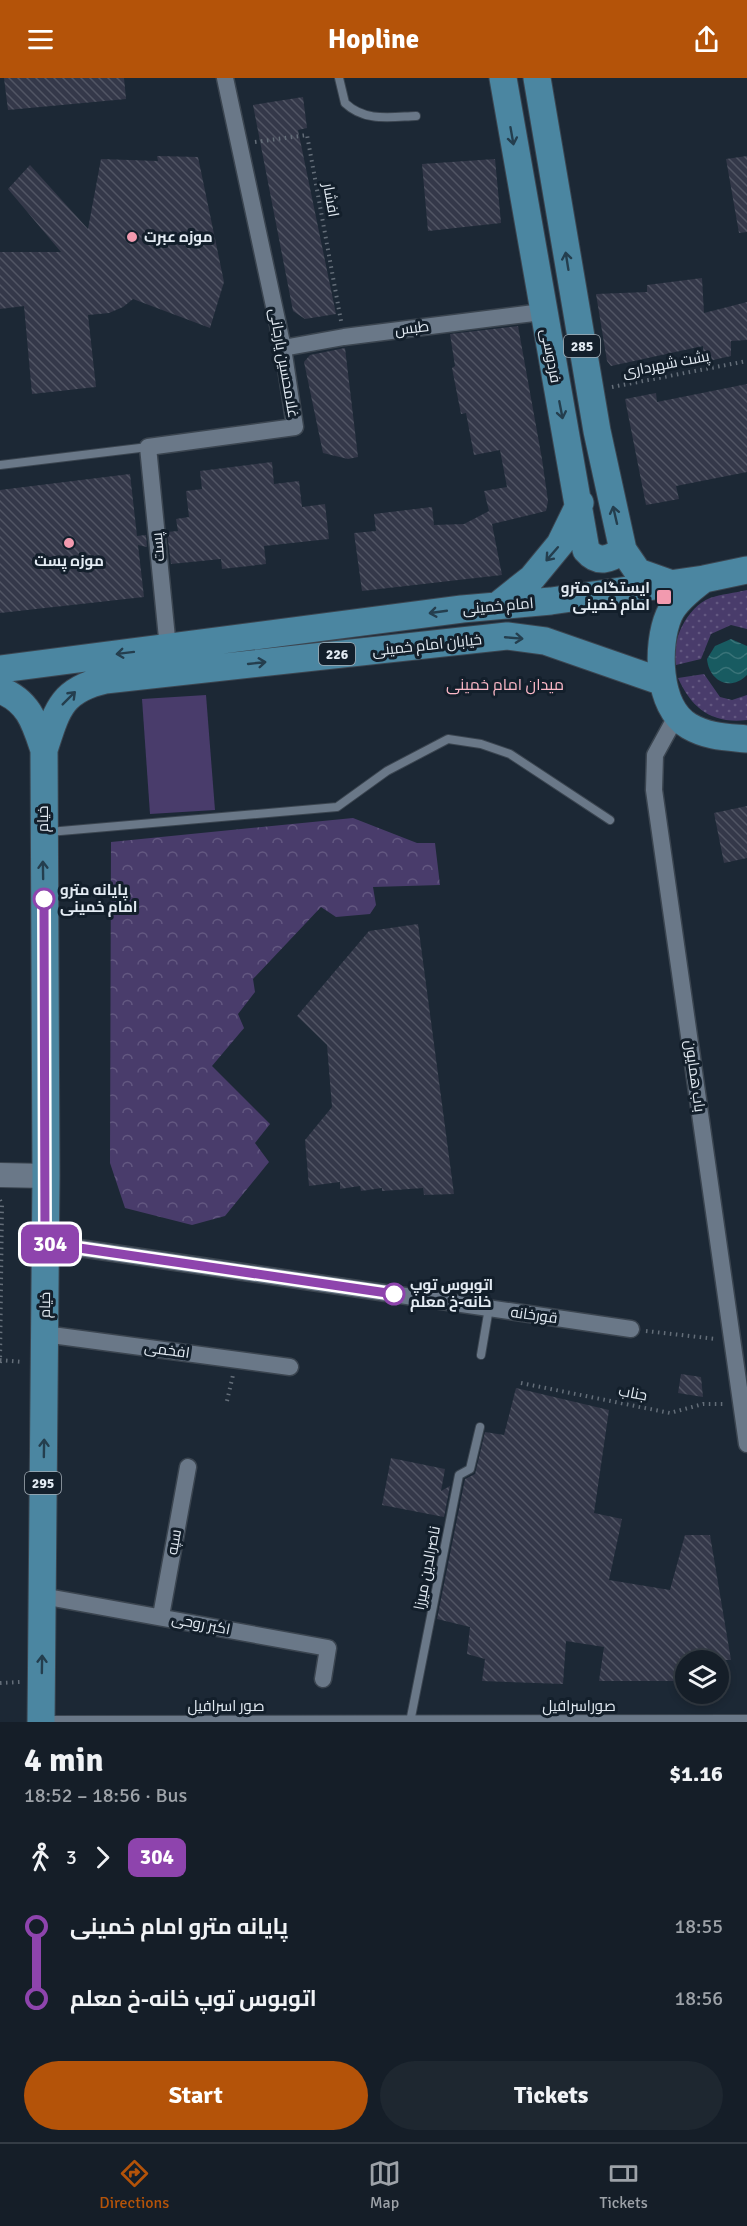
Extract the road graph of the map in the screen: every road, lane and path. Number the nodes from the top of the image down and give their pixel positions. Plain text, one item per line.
1 (225, 78) edge
2 (339, 78) edge
3 (503, 78) edge
4 (537, 78) edge
5 (416, 116) dead end
6 (239, 144) junction
7 (575, 308) junction
8 (542, 312) junction
9 (344, 337) junction
10 (283, 348) junction
11 (747, 361) edge
12 (591, 391) junction
13 (148, 447) junction
14 (0, 465) edge
15 (580, 503) junction
16 (623, 550) junction
17 (747, 570) edge
18 (704, 579) junction
19 (673, 584) junction
20 (498, 605) junction
21 (168, 648) junction
22 (0, 669) edge
23 (663, 682) junction
24 (0, 690) edge
25 (678, 713) junction
26 (747, 739) edge
27 (44, 750) junction
28 (610, 820) dead end
29 (43, 832) junction
30 (0, 1163) edge
31 (46, 1170) junction
32 (0, 1175) edge
33 (0, 1200) edge
34 (45, 1243) junction
35 (489, 1308) junction
36 (630, 1329) joint
37 (44, 1334) junction
38 (732, 1341) junction
39 (481, 1355) dead end
40 (236, 1360) junction
41 (0, 1365) edge
42 (290, 1367) dead end
43 (521, 1383) dead end
44 (227, 1401) dead end
45 (741, 1403) junction
46 (480, 1427) dead end
47 (747, 1444) edge
48 (188, 1467) dead end
49 (42, 1596) junction
50 (161, 1616) junction
51 (323, 1679) dead end
52 (747, 1719) edge
53 (41, 1721) edge
54 (410, 1721) edge
55 (640, 1721) edge

1 - 6 street, غلامحسین یارجانی
2 - 5 lane
3 -> 8 main road, فردوسی / 285
7 -> 4 main road, 285
6 - 9 path, افشار
6 - 10 street, غلامحسین یارجانی
7 - 8 main road
7 - 12 main road, 285
8 - 9 street, طبس
8 -> 15 main road, فردوسی / 285
9 - 10 street, طبس
10 - 13 street, غلامحسین یارجانی
11 - 12 path, پشت شهرداری
16 -> 12 main road, 285
13 - 14 lane, غلامحسین یارجانی
13 - 21 street, پست
15 - 16 main road, فردوسی
15 -> 20 main road
16 - 19 main road, 285
17 - 18 main road
18 - 19 main road, امام خمینی / 226
18 - 23 main road
19 - 20 main road, امام خمینی / 226
20 -> 21 main road, امام خمینی / 226
21 -> 22 main road, 226
23 - 25 main road
27 -> 23 main road, خیابان امام خمینی / 226
24 - 27 main road, خیام / 295
25 - 26 main road
25 - 38 street, باب همایون
27 - 29 main road, خیام / 295
28 - 29 lane
31 -> 29 main road, خیام / 295
30 - 31 street
31 - 32 street
31 - 34 main road, خیام / 295
33 - 41 path
34 - 35 street, قورخانه
34 - 37 main road, خیام / 295
35 - 36 street, قورخانه
35 - 39 lane
36 - 38 path
37 - 40 street, افخمی
49 -> 37 main road, خیام / 295
38 - 45 street, باب همایون
40 - 42 street, افخمی
40 - 44 path
43 - 45 path, جناب
45 - 47 street, باب همایون
46 - 54 lane, ناصرالدین میرزا
48 - 50 street, سپه
49 - 50 street, اکبر روحی
53 -> 49 main road, خیام / 295
50 - 51 street, اکبر روحی
52 - 55 lane, صوراسرافیل
53 - 54 lane, صور اسرافیل
54 - 55 lane, صوراسرافیل

